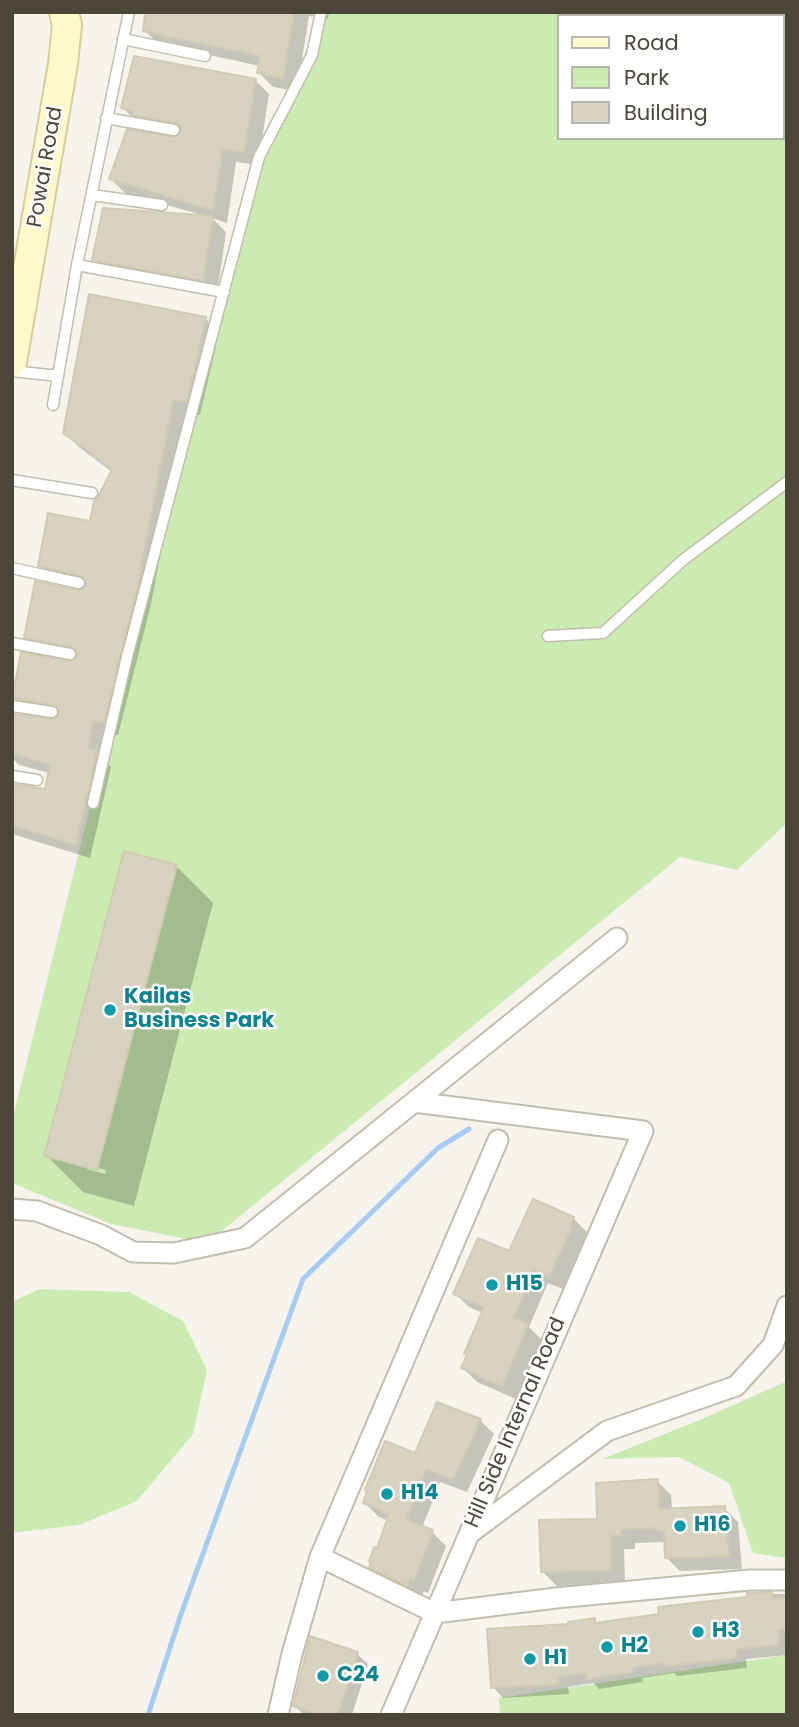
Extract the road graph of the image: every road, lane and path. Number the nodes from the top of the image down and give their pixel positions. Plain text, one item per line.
1 (46, 12) edge
2 (64, 12) edge
3 (129, 12) edge
4 (321, 12) edge
5 (123, 39) junction
6 (205, 56) dead end
7 (107, 118) junction
8 (174, 130) dead end
9 (38, 160) junction
10 (92, 195) junction
11 (162, 205) dead end
12 (12, 255) edge
13 (77, 265) junction
14 (224, 292) junction
15 (12, 362) edge
16 (12, 371) edge
17 (58, 376) junction
18 (53, 405) dead end
19 (12, 480) edge
20 (787, 482) edge
21 (92, 494) dead end
22 (12, 568) edge
23 (79, 583) dead end
24 (548, 636) dead end
25 (12, 643) edge
26 (71, 654) dead end
27 (12, 706) edge
28 (52, 712) dead end
29 (12, 776) edge
30 (37, 780) dead end
31 (93, 803) dead end
32 (617, 938) dead end
33 (414, 1102) junction
34 (498, 1140) dead end
35 (12, 1209) edge
36 (787, 1307) edge
37 (467, 1535) junction
38 (320, 1557) junction
39 (787, 1580) edge
40 (435, 1613) junction
41 (278, 1715) edge
42 (391, 1715) edge

1 - 9 main road, Powai Road
2 - 9 main road, Powai Road
3 - 5 lane
4 - 14 lane
5 - 6 lane
5 - 7 lane
7 - 8 lane
7 - 10 lane
9 - 12 main road, Powai Road
9 - 15 main road, Powai Road
10 - 11 lane
10 - 13 lane
13 - 14 lane
13 - 17 lane
14 - 31 lane
16 - 17 lane
17 - 18 lane
19 - 21 lane
20 - 24 lane
22 - 23 lane
25 - 26 lane
27 - 28 lane
29 - 30 lane
32 - 33 street
33 - 35 street
33 - 37 street, Hill Side Internal Road
34 - 38 street
36 - 37 street
37 - 40 street, Hill Side Internal Road
38 - 40 street
38 - 41 street
39 - 40 street
40 - 42 street, Hill Side Internal Road

